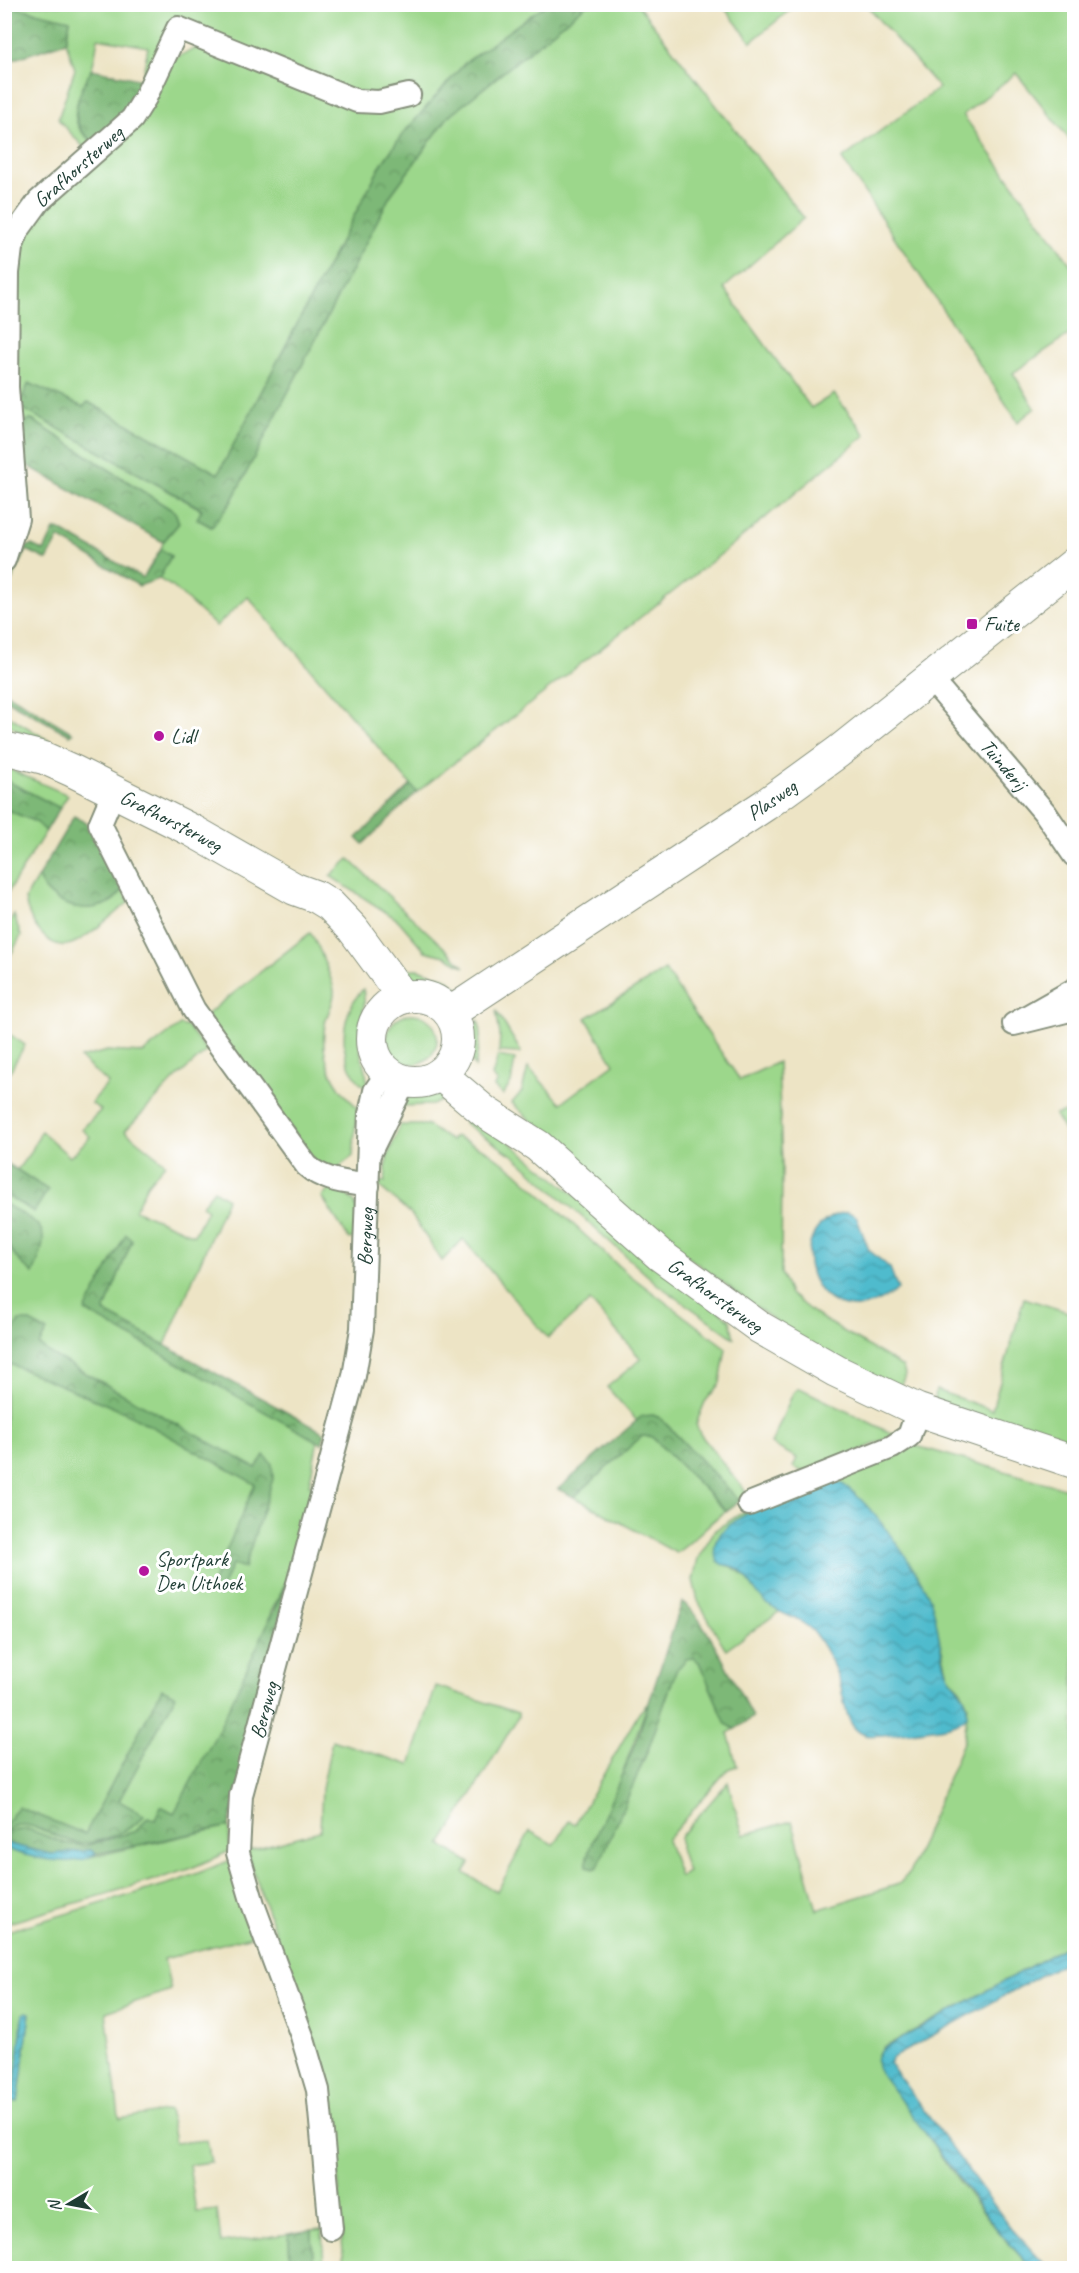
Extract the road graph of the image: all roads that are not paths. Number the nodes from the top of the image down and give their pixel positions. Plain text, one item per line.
1 (409, 95) dead end
2 (4, 560) edge
3 (1074, 564) edge
4 (930, 678) junction
5 (4, 730) edge
6 (4, 748) edge
7 (44, 758) junction
8 (114, 791) junction
9 (1074, 855) edge
10 (1074, 990) edge
11 (393, 1004) junction
12 (1074, 1009) edge
13 (450, 1013) junction
14 (447, 1067) junction
15 (396, 1076) junction
16 (368, 1186) junction
17 (918, 1410) junction
18 (1074, 1462) edge
19 (749, 1504) dead end
20 (331, 2229) dead end

1 - 2 street, Grafhorsterweg
3 - 4 main road, Plasweg
4 - 9 street, Tuinderij
4 - 13 main road, Plasweg
5 - 7 main road, Grafhorsterweg
6 - 7 main road, Grafhorsterweg
7 - 8 main road, Grafhorsterweg
8 - 11 main road, Grafhorsterweg
8 - 16 street, Bergweg
10 - 12 street
11 - 13 main road
11 - 15 main road
13 - 14 main road
14 - 15 main road
14 - 17 main road, Grafhorsterweg
15 - 16 street, Bergweg
16 - 20 street, Bergweg
17 - 18 main road, Grafhorsterweg
17 - 19 street

